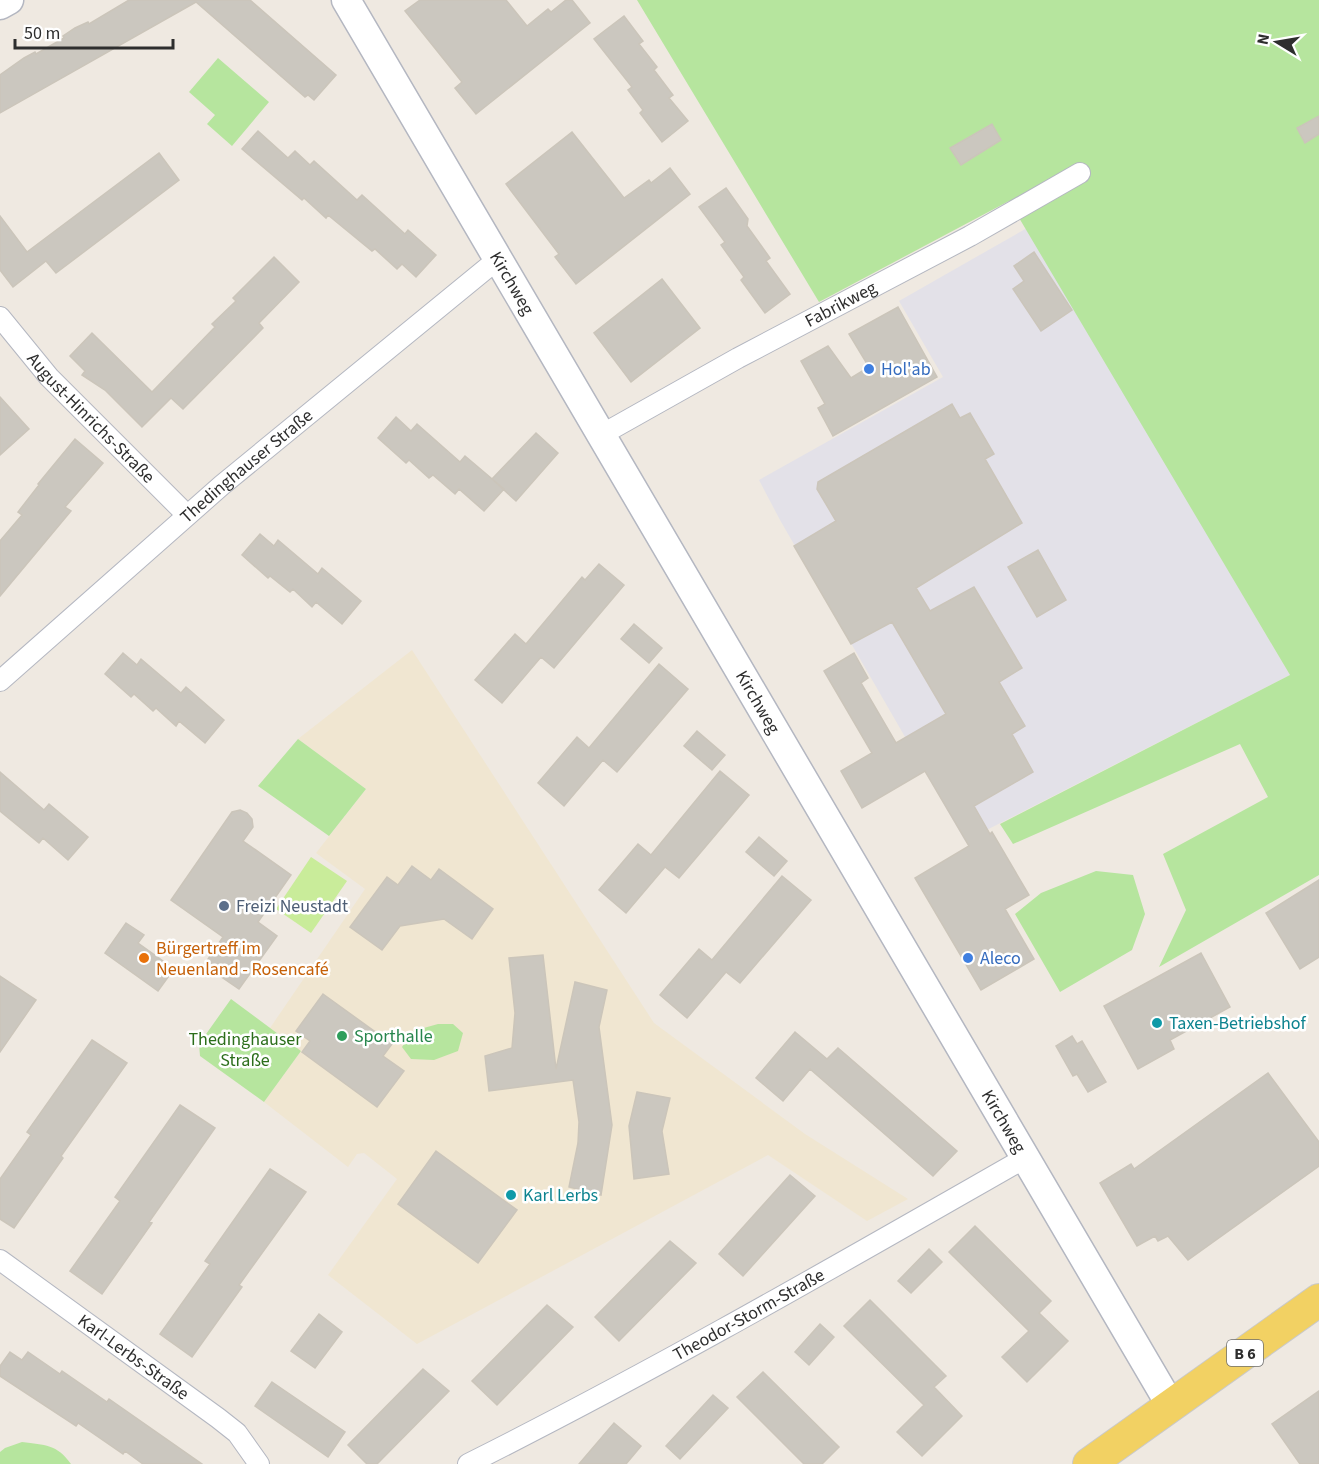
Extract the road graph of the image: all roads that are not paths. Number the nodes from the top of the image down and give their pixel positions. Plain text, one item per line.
1 (9, 0) edge
2 (346, 0) edge
3 (0, 5) edge
4 (1080, 173) dead end
5 (498, 259) junction
6 (0, 317) edge
7 (601, 435) junction
8 (187, 515) junction
9 (0, 681) edge
10 (1026, 1158) junction
11 (0, 1260) edge
12 (1319, 1300) edge
13 (1171, 1406) junction
14 (259, 1464) edge
15 (468, 1464) edge
16 (1089, 1464) edge

1 - 3 street
2 - 5 street, Kirchweg
4 - 7 street, Fabrikweg
5 - 7 street, Kirchweg
5 - 8 street, Thedinghauser Straße
6 - 8 street, August-Hinrichs-Straße
7 - 10 street, Kirchweg
8 - 9 street, Thedinghauser Straße
10 - 13 street, Kirchweg
10 - 15 street, Theodor-Storm-Straße
11 - 14 street, Karl-Lerbs-Straße
12 - 13 main road, B 6
13 - 16 main road, B 6

